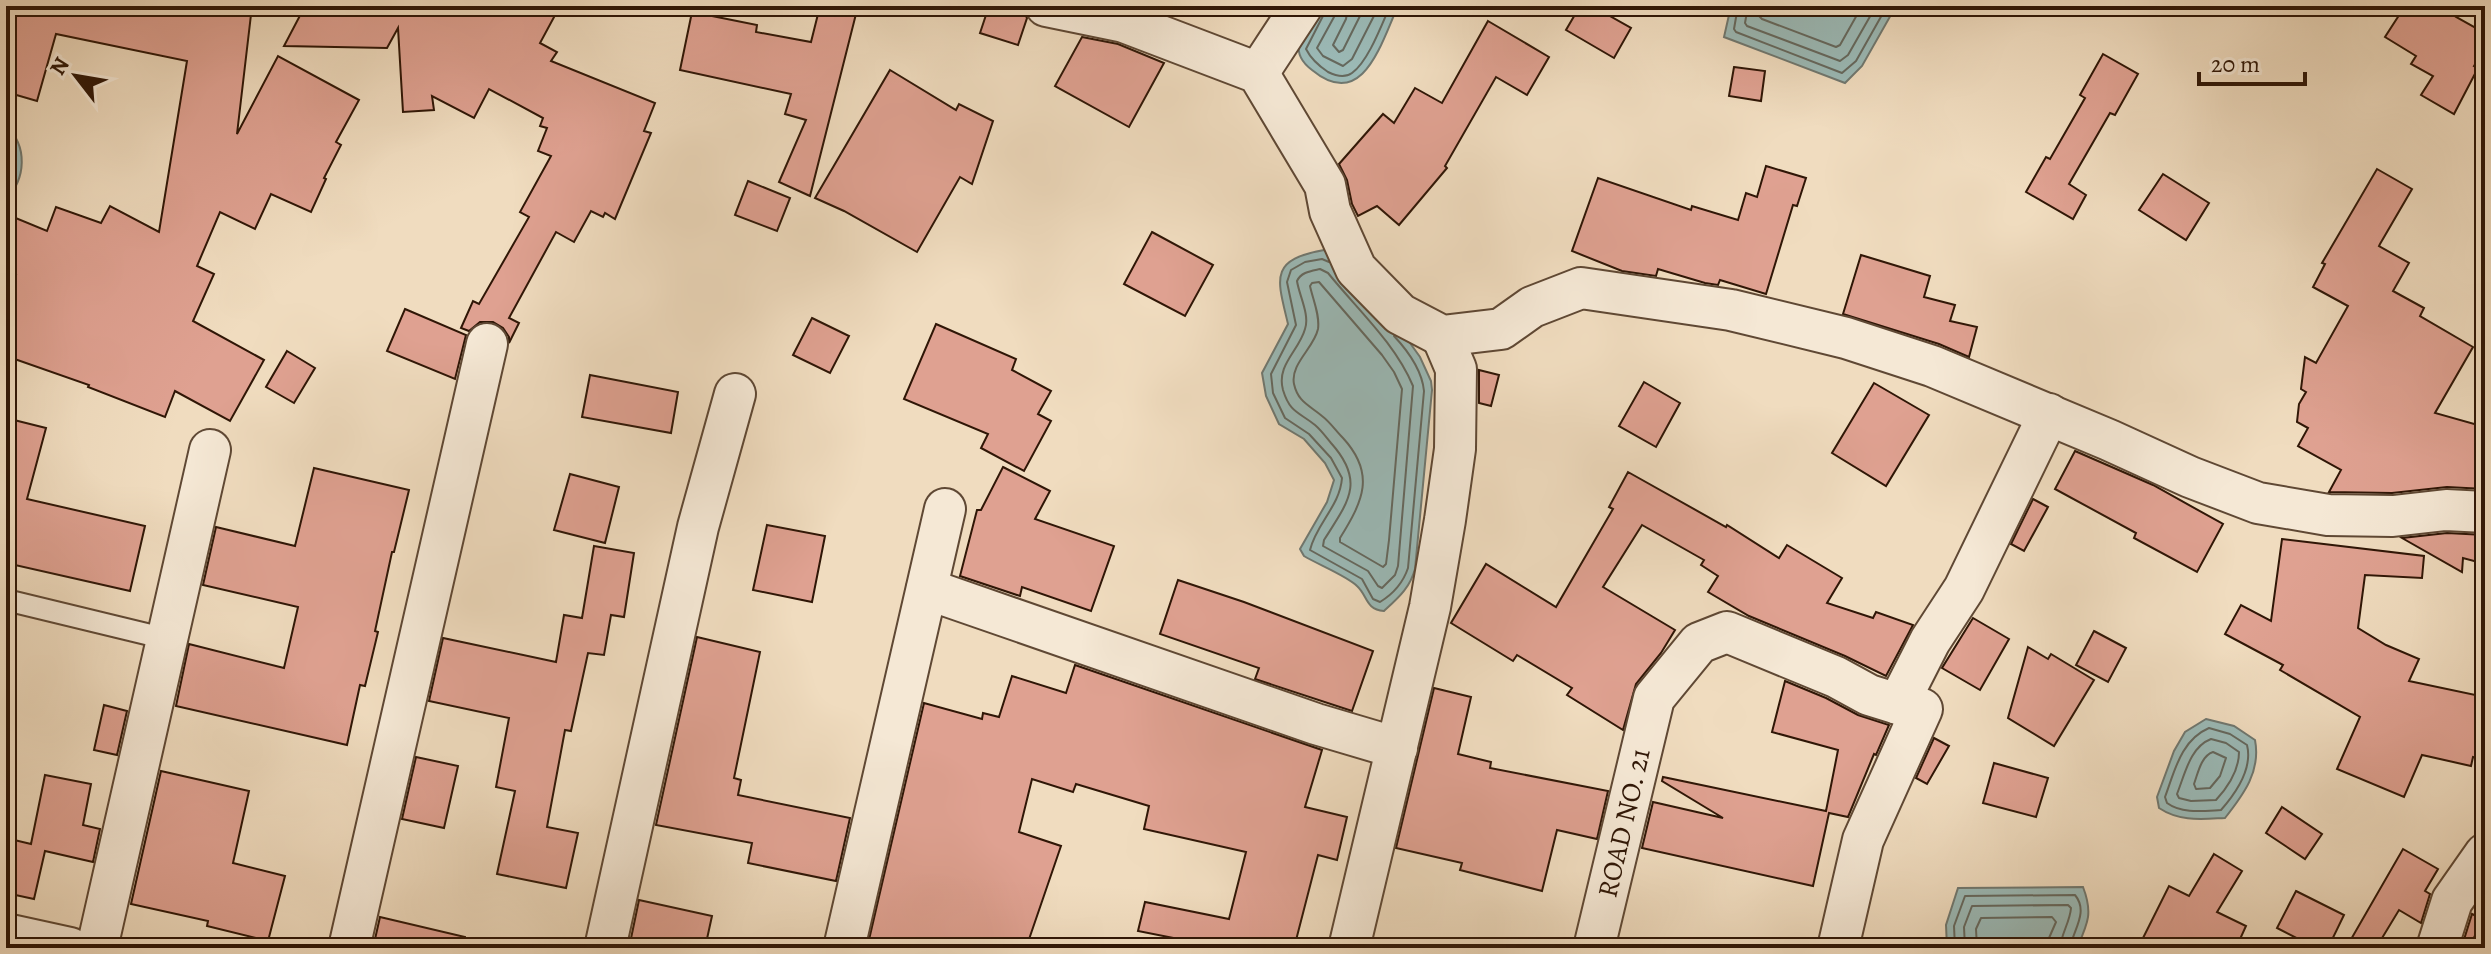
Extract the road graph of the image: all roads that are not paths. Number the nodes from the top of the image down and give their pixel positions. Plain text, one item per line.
1 (1046, 6) edge
2 (1302, 6) edge
3 (1258, 73) junction
4 (1442, 336) junction
5 (487, 344) dead end
6 (735, 394) dead end
7 (2049, 414) junction
8 (210, 450) dead end
9 (945, 509) dead end
10 (2485, 512) edge
11 (927, 589) junction
12 (6, 600) edge
13 (167, 639) junction
14 (1898, 704) junction
15 (1397, 748) junction
16 (2485, 854) edge
17 (6, 934) edge
18 (70, 948) edge
19 (97, 948) edge
20 (349, 948) edge
21 (605, 948) edge
22 (844, 948) edge
23 (1349, 948) edge
24 (1594, 948) edge
25 (1838, 948) edge
26 (2437, 948) edge

1 - 3 street
2 - 3 street
3 - 4 street
4 - 7 street
4 - 15 street
5 - 20 street
6 - 21 street
7 - 10 street
7 - 14 street
8 - 13 street
9 - 11 street
11 - 15 street
11 - 22 street
12 - 13 lane
13 - 19 street
14 - 24 street, ROAD NO. 21
14 - 25 street
15 - 23 street
16 - 26 street
17 - 18 street

